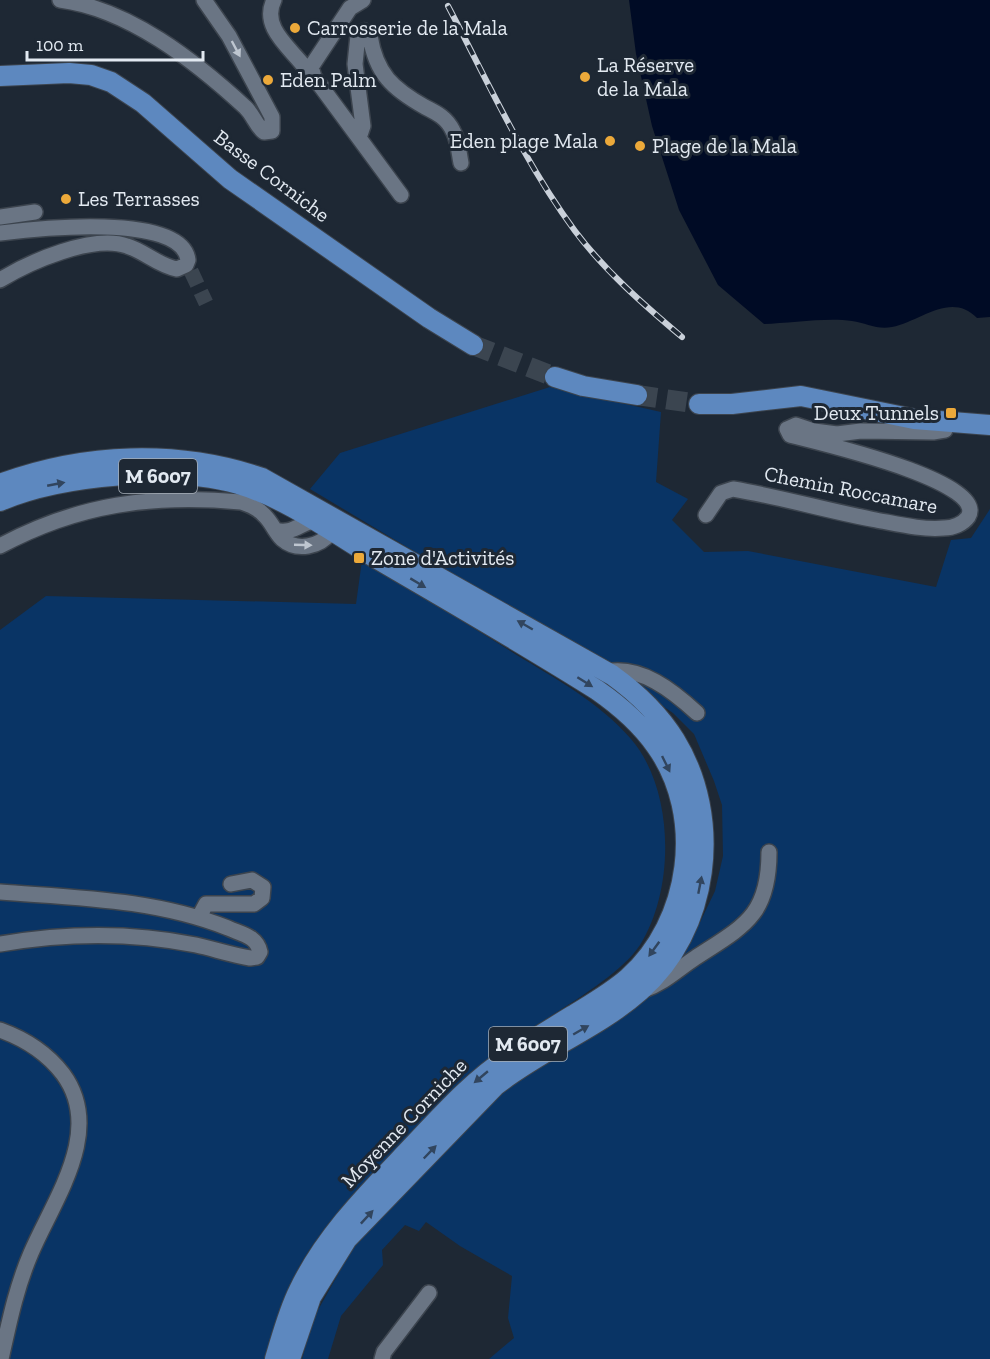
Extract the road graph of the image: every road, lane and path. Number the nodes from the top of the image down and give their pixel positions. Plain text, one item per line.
1 (60, 0) edge
2 (204, 0) edge
3 (274, 0) edge
4 (363, 0) edge
5 (311, 67) junction
6 (0, 76) edge
7 (359, 138) junction
8 (461, 163) dead end
9 (401, 195) dead end
10 (35, 212) dead end
11 (0, 217) edge
12 (6, 236) edge
13 (0, 280) edge
14 (473, 345) tunnel mouth
15 (555, 377) tunnel mouth
16 (637, 395) tunnel mouth
17 (699, 404) tunnel mouth
18 (948, 421) junction
19 (990, 425) edge
20 (0, 484) edge
21 (0, 501) edge
22 (706, 515) dead end
23 (326, 521) junction
24 (274, 530) junction
25 (0, 546) edge
26 (606, 672) junction
27 (697, 713) dead end
28 (769, 852) dead end
29 (231, 884) dead end
30 (0, 892) edge
31 (199, 916) junction
32 (0, 944) edge
33 (641, 991) junction
34 (0, 1030) edge
35 (429, 1293) dead end
36 (1, 1359) edge
37 (275, 1359) edge
38 (290, 1359) edge
39 (382, 1359) edge

2 -> 1 street
3 - 5 street
4 - 5 street
5 - 7 street
6 - 14 main road, Basse Corniche
7 - 8 street
7 - 9 street
10 - 11 street
12 - 13 street
15 - 16 main road
17 - 18 main road
18 - 19 main road
18 - 22 street, Chemin Roccamare
20 - 23 main road, M 6007
21 -> 23 main road, M 6007
23 - 24 street
24 -> 23 street
26 -> 23 main road, M 6007
23 -> 37 main road, Moyenne Corniche / M 6007
24 - 25 street
26 - 27 street
33 -> 26 main road, Moyenne Corniche / M 6007
28 - 33 street
29 - 31 street
30 - 31 street
31 - 32 street
38 -> 33 main road, Moyenne Corniche / M 6007
34 - 36 street
35 - 39 street

